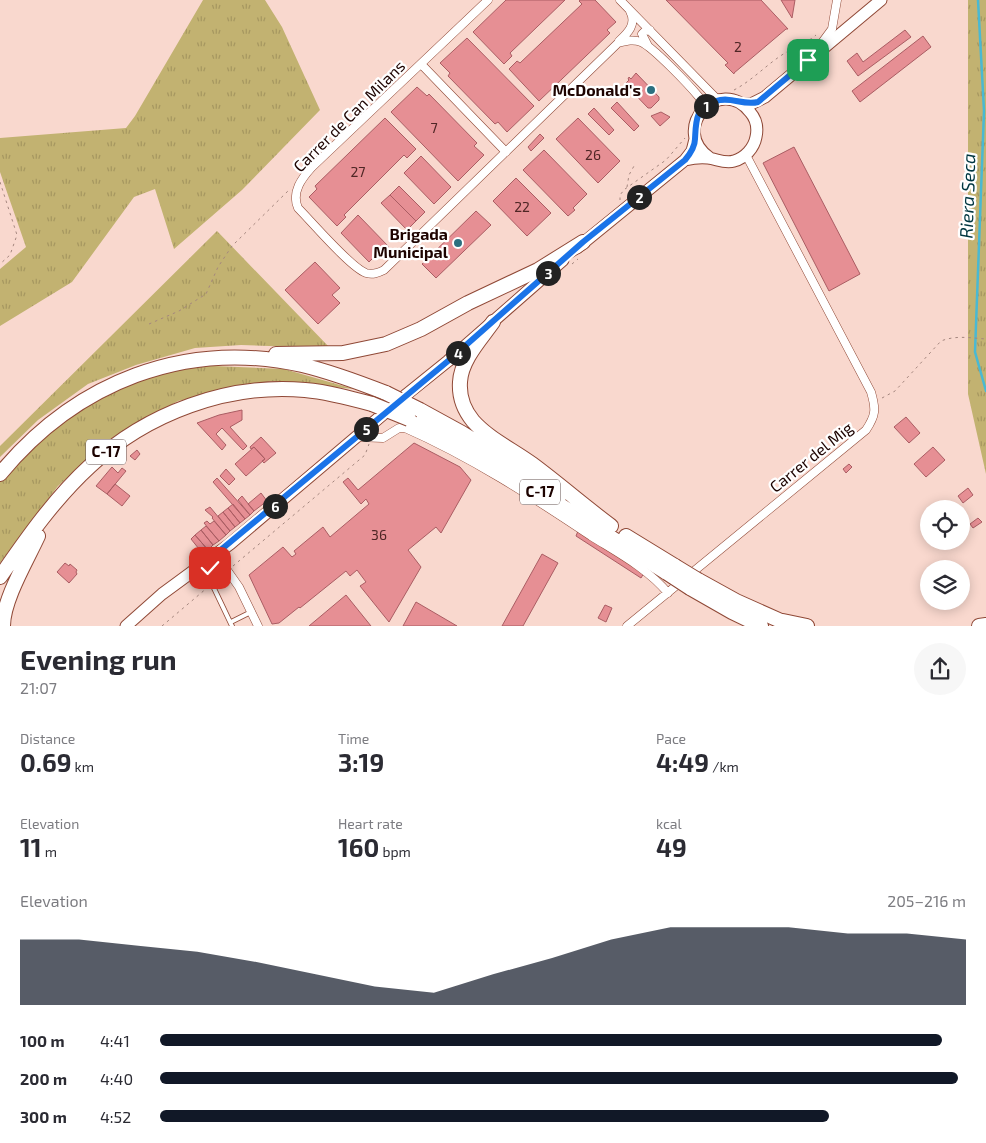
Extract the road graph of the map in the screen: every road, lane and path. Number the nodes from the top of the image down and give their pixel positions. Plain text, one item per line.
1 (488, 0) edge
2 (620, 0) edge
3 (838, 0) edge
4 (881, 0) edge
5 (629, 9) junction
6 (650, 30) junction
7 (648, 46) junction
8 (612, 48) junction
9 (808, 60) junction
10 (421, 64) junction
11 (765, 97) junction
12 (725, 99) junction
13 (742, 104) junction
14 (698, 116) junction
15 (756, 120) junction
16 (695, 139) junction
17 (506, 152) junction
18 (746, 155) junction
19 (710, 158) junction
20 (685, 160) junction
21 (634, 166) dead end
22 (302, 178) junction
23 (0, 182) edge
24 (620, 202) dead end
25 (583, 248) junction
26 (0, 264) edge
27 (569, 266) dead end
28 (493, 322) junction
29 (149, 324) dead end
30 (986, 339) edge
31 (216, 358) junction
32 (874, 401) junction
33 (415, 415) junction
34 (356, 437) junction
35 (370, 443) dead end
36 (0, 474) edge
37 (50, 510) junction
38 (611, 526) junction
39 (237, 563) dead end
40 (199, 568) junction
41 (671, 570) junction
42 (0, 577) edge
43 (212, 584) junction
44 (694, 584) junction
45 (668, 592) junction
46 (251, 612) junction
47 (774, 619) junction
48 (232, 624) edge
49 (986, 625) edge
50 (3, 626) edge
51 (126, 626) edge
52 (138, 626) edge
53 (162, 626) edge
54 (258, 626) edge
55 (628, 626) edge
56 (760, 626) edge
57 (792, 626) edge
58 (807, 626) edge
59 (979, 626) edge

1 - 10 street, Carrer de Can Milans
2 - 5 street
3 - 9 street
4 - 9 main road
5 - 6 street
5 - 8 street, Carrer de Can Milans
6 - 7 street
6 - 12 street
7 - 8 street, Carrer de Can Milans
7 - 14 street
8 - 17 street, Carrer de Can Milans
9 - 11 main road
10 - 17 street
10 - 22 street, Carrer de Can Milans
11 - 13 main road
11 - 15 main road
12 - 13 main road
12 - 14 main road
13 - 15 main road
14 - 16 main road
15 - 18 main road
16 - 19 main road
16 - 20 main road
17 - 22 street, Carrer de Can Milans
18 - 19 main road
18 - 32 street
19 - 20 main road
20 - 25 main road
21 - 24 path
22 - 29 path
23 - 26 path
25 - 27 path
25 - 28 main road
25 - 31 highway
28 - 34 main road
28 - 38 highway
30 - 32 path
31 - 33 highway, C-17, bridge
31 - 36 highway, C-17
32 - 45 street, Carrer del Mig
33 - 37 highway, C-17, bridge
33 - 38 highway, C-17
33 - 41 highway, C-17
34 - 40 main road
34 - 45 street
35 - 39 path
37 - 42 highway, C-17
37 - 50 highway
38 - 41 highway, C-17
40 - 43 lane
40 - 46 street
40 - 51 main road
40 - 52 main road
41 - 44 highway, C-17, bridge
43 - 48 lane
43 - 53 path
44 - 47 highway, C-17
44 - 56 highway, C-17
45 - 55 street, Carrer del Mig
46 - 48 lane
46 - 54 street
47 - 57 highway, C-17
47 - 58 highway
49 - 59 highway

